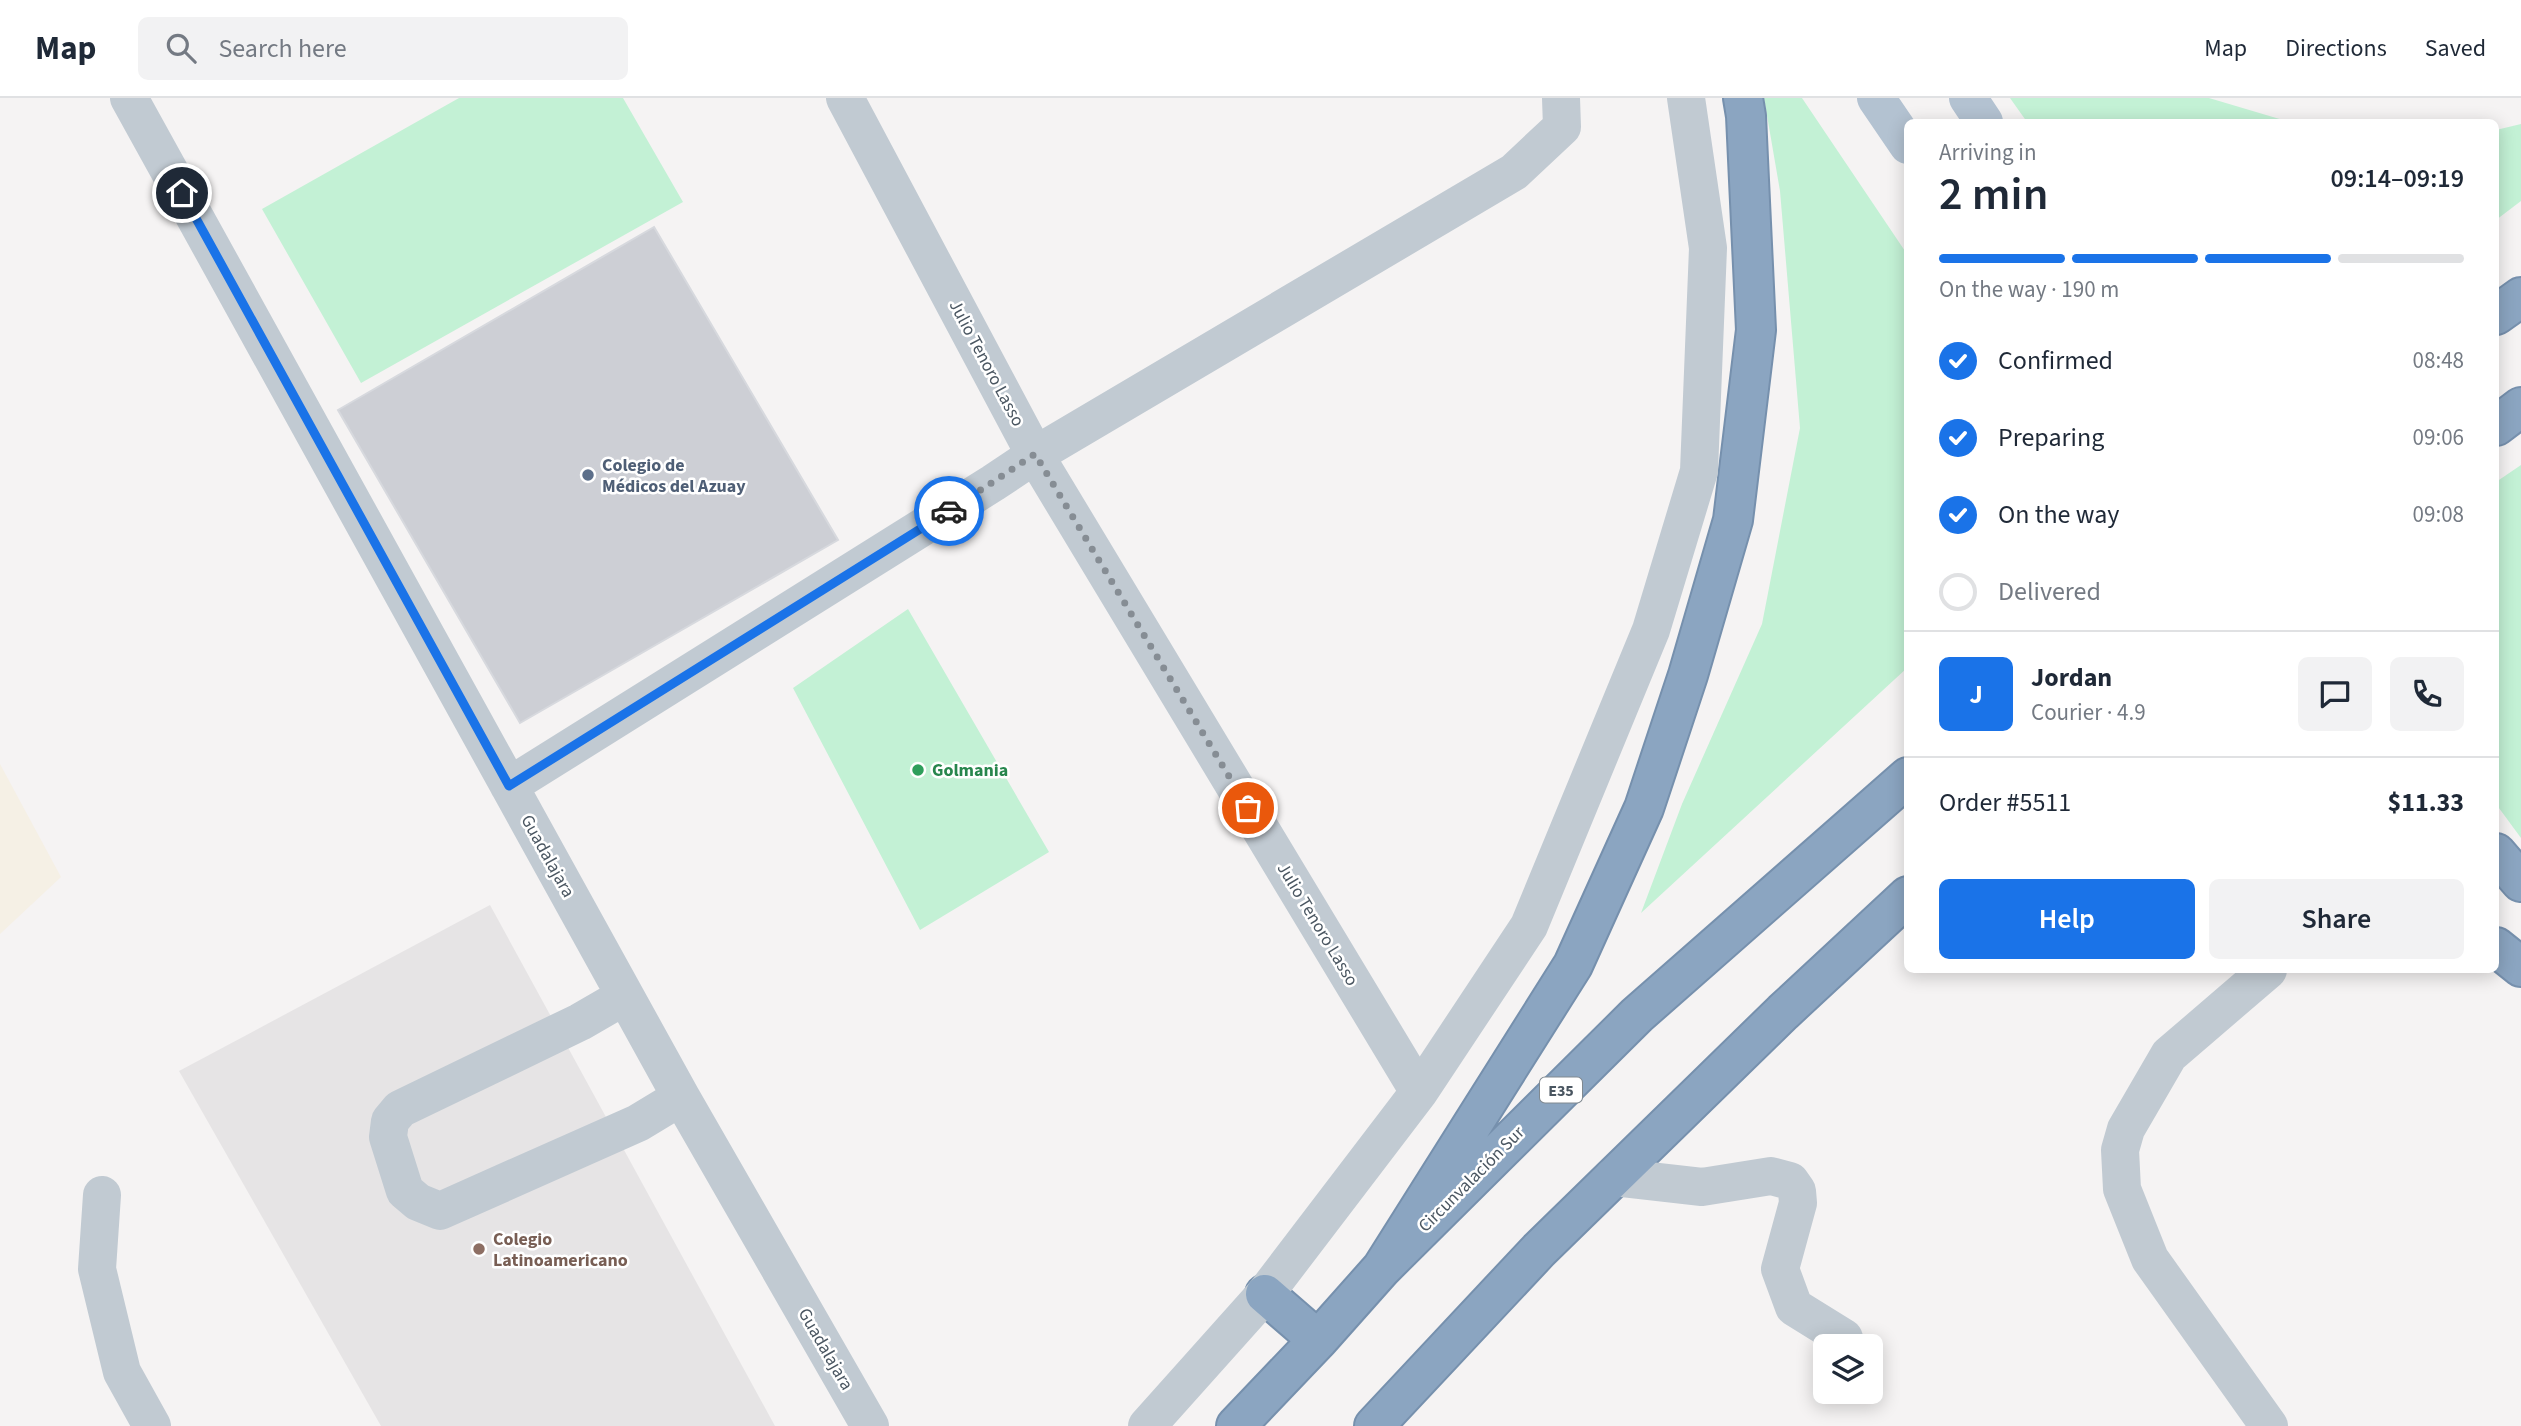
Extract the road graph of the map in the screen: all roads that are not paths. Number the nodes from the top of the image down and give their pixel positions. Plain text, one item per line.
1 (129, 98) edge
2 (845, 98) edge
3 (1561, 98) edge
4 (1686, 98) edge
5 (1743, 98) edge
6 (1876, 98) edge
7 (1968, 98) edge
8 (1982, 119) edge
9 (1904, 139) edge
10 (2521, 296) edge
11 (2499, 313) edge
12 (2521, 407) edge
13 (2499, 424) edge
14 (1035, 454) junction
15 (1904, 780) edge
16 (509, 786) junction
17 (2499, 856) edge
18 (2521, 882) edge
19 (1904, 900) edge
20 (2499, 949) edge
21 (2521, 967) edge
22 (2265, 973) edge
23 (625, 996) junction
24 (1419, 1092) junction
25 (681, 1097) junction
26 (1614, 1177) junction
27 (102, 1195) dead end
28 (1382, 1268) junction
29 (1265, 1294) junction
30 (1838, 1334) edge
31 (1318, 1340) junction
32 (152, 1426) edge
33 (870, 1426) edge
34 (1147, 1426) edge
35 (1236, 1426) edge
36 (1374, 1426) edge
37 (2269, 1426) edge

1 - 16 street, Guadalajara
2 - 14 street, Julio Tenoro Lasso
3 - 14 street
4 - 24 street
5 - 28 highway
6 - 9 main road
7 - 8 main road
10 - 11 highway
12 - 13 highway
14 - 16 street
14 - 24 street, Julio Tenoro Lasso
15 - 28 highway, Circunvalación Sur / E35
16 - 23 street, Guadalajara
17 - 18 highway
19 - 26 highway
20 - 21 highway
22 - 37 street
23 - 25 street, Guadalajara
23 - 25 street
24 - 29 street
25 - 33 street, Guadalajara
26 - 30 street
26 - 36 highway
27 - 32 street
28 - 31 highway, Circunvalación Sur / E35
29 - 31 highway
29 - 34 street
31 - 35 highway, Circunvalación Sur / E35

